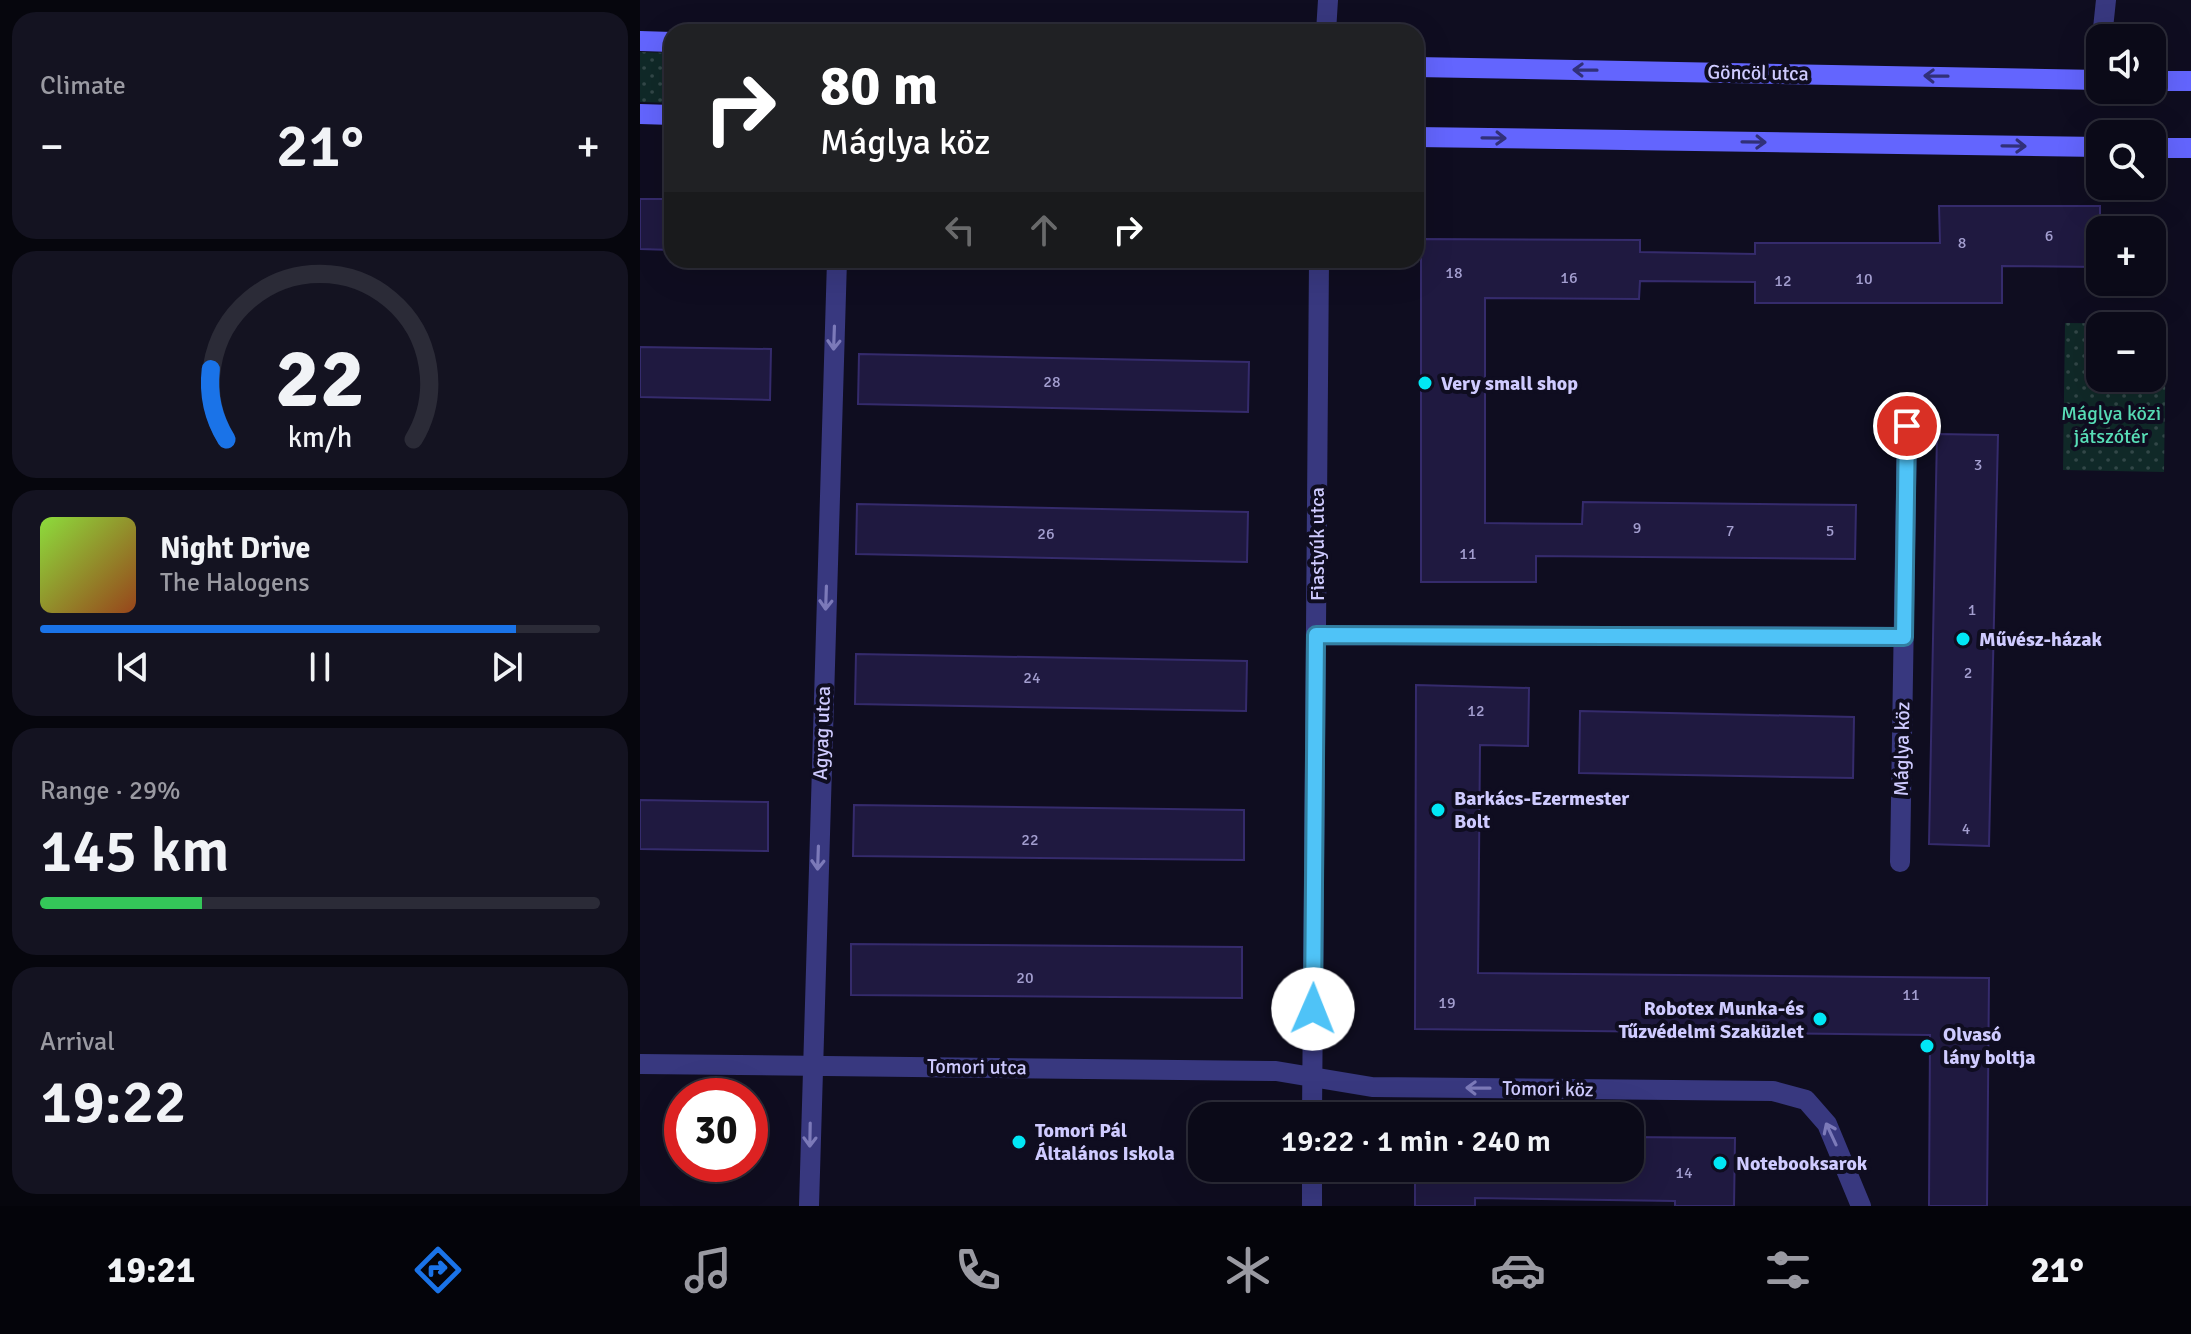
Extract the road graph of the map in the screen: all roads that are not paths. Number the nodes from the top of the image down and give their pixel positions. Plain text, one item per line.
1 (1328, 0) edge
2 (2106, 0) edge
3 (1326, 24) edge
4 (2103, 24) edge
5 (640, 41) edge
6 (664, 42) edge
7 (1424, 67) edge
8 (2086, 80) edge
9 (2166, 81) edge
10 (2191, 81) edge
11 (640, 114) edge
12 (664, 115) edge
13 (1424, 137) edge
14 (2086, 147) edge
15 (2166, 148) edge
16 (2191, 148) edge
17 (837, 268) edge
18 (1319, 268) edge
19 (1907, 426) dead end
20 (1316, 635) junction
21 (1904, 637) junction
22 (1900, 862) dead end
23 (640, 1064) edge
24 (811, 1065) junction
25 (1313, 1078) junction
26 (1312, 1102) edge
27 (1312, 1182) edge
28 (809, 1206) edge
29 (1312, 1206) edge
30 (1861, 1206) edge

1 - 3 street
2 - 4 street
5 - 6 street
8 -> 7 street, Göncöl utca
9 - 10 street
11 - 12 street
13 -> 14 street
15 - 16 street
17 -> 24 street, Agyag utca
18 - 20 street, Fiastyúk utca
19 - 21 street, Máglya köz
20 - 21 street
20 - 25 street, Fiastyúk utca
21 - 22 street, Máglya köz
23 - 24 street, Tomori utca
24 - 25 street, Tomori utca
24 -> 28 street, Agyag utca
25 - 26 street, Fiastyúk utca
30 -> 25 street, Tomori köz
27 - 29 street

